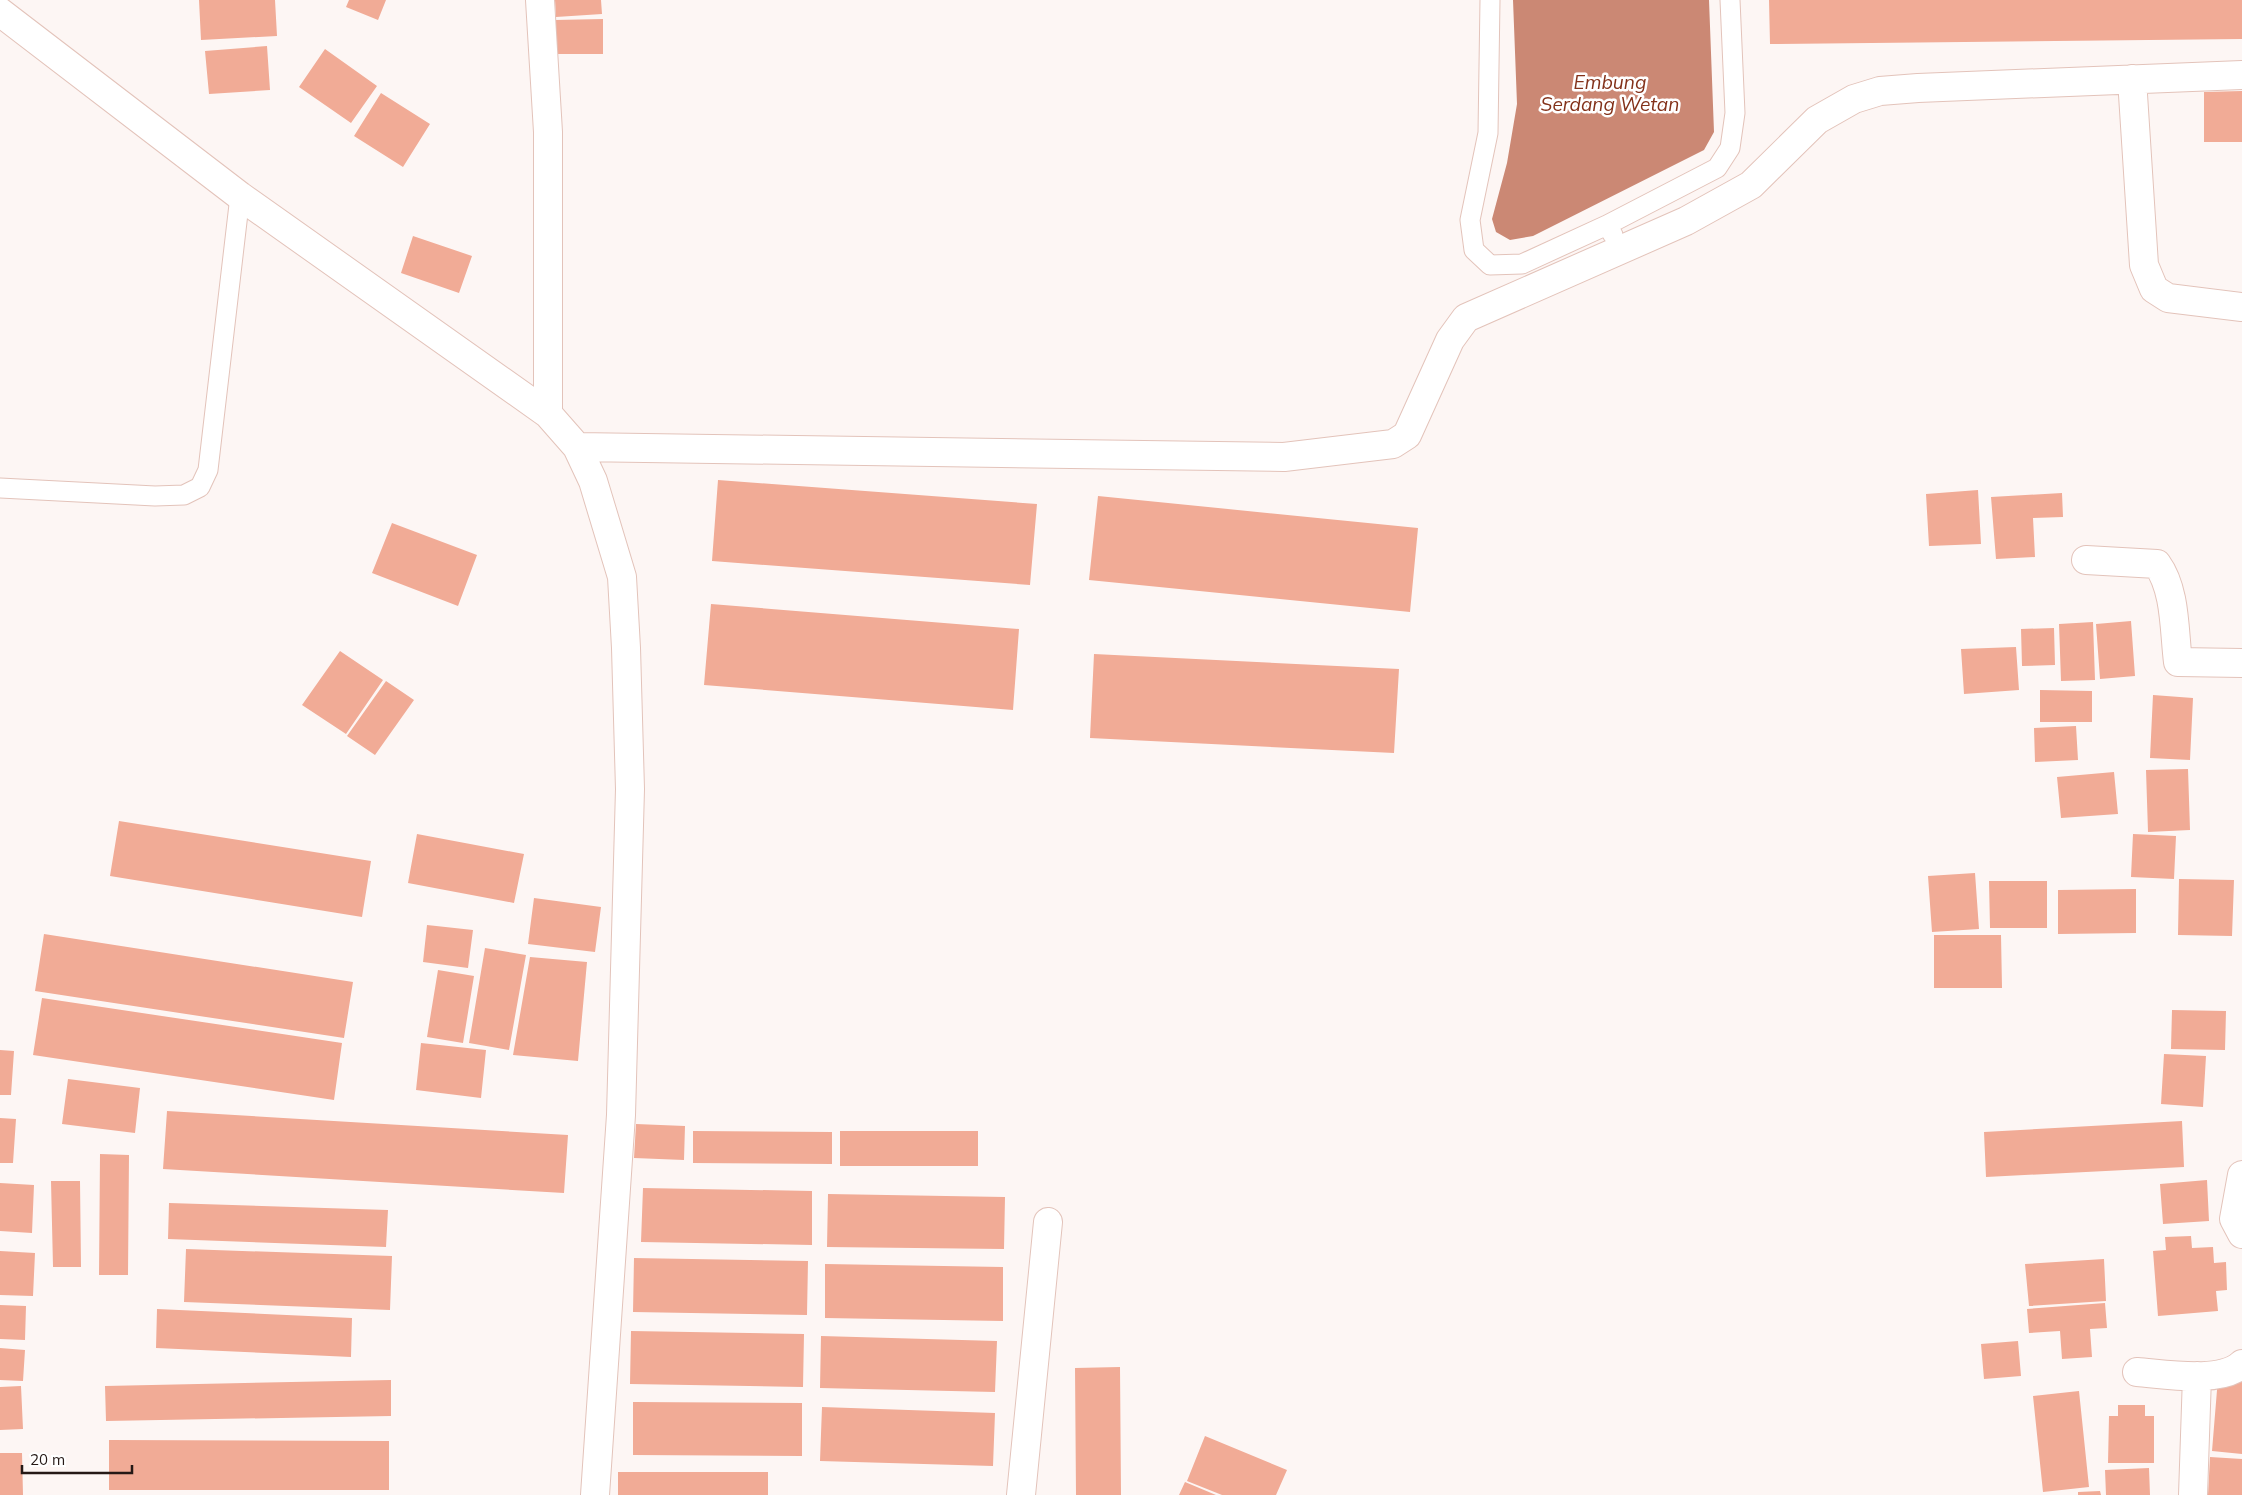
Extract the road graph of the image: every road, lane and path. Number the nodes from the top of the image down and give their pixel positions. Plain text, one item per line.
1 (540, 0) edge
2 (1490, 0) edge
3 (1730, 0) edge
4 (0, 12) edge
5 (2242, 75) edge
6 (2132, 79) junction
7 (240, 196) junction
8 (1607, 225) junction
9 (1620, 250) junction
10 (2242, 308) edge
11 (548, 414) junction
12 (577, 447) junction
13 (0, 488) edge
14 (2086, 560) dead end
15 (2242, 664) edge
16 (2242, 1175) edge
17 (1048, 1222) dead end
18 (2242, 1234) edge
19 (2242, 1364) edge
20 (2138, 1372) dead end
21 (2197, 1376) junction
22 (595, 1495) edge
23 (1021, 1495) edge
24 (2193, 1495) edge

1 - 11 street
2 - 8 lane
3 - 8 lane
4 - 7 street
5 - 6 street
6 - 9 street
6 - 10 street
7 - 11 street
7 - 13 lane
8 - 9 lane
9 - 12 street
11 - 12 street
12 - 22 street
14 - 15 street
16 - 18 street
17 - 23 street
19 - 21 street
20 - 21 street
21 - 24 street

